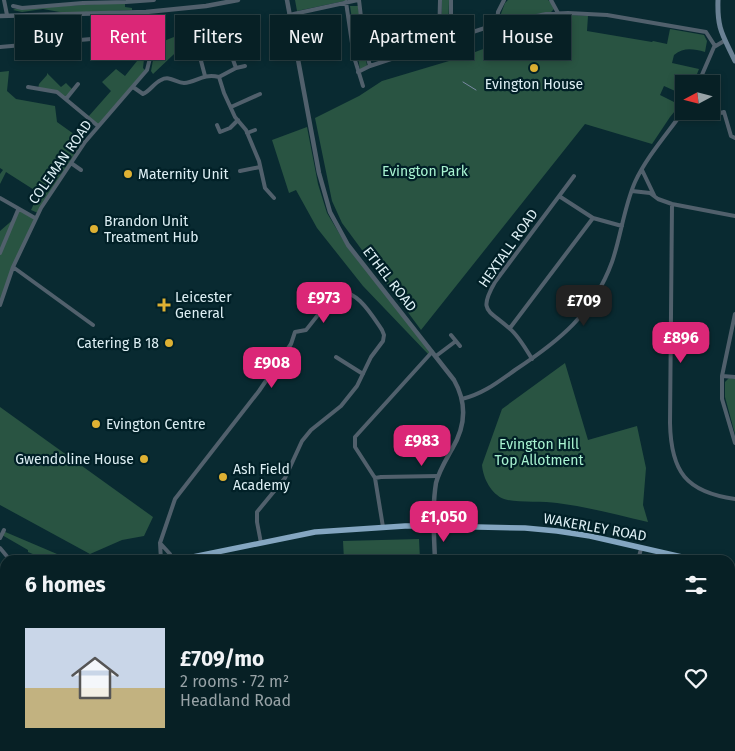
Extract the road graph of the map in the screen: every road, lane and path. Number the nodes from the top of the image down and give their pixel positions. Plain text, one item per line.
1 (4, 0) edge
2 (35, 0) edge
3 (154, 0) edge
4 (238, 0) edge
5 (286, 0) edge
6 (359, 0) edge
7 (440, 0) edge
8 (451, 0) edge
9 (504, 0) edge
10 (552, 0) edge
11 (718, 0) edge
12 (83, 1) edge
13 (130, 1) edge
14 (346, 2) junction
15 (12, 6) dead end
16 (35, 6) junction
17 (146, 12) junction
18 (558, 13) junction
19 (7, 15) junction
20 (146, 15) edge
21 (289, 15) joint
22 (440, 15) edge
23 (451, 15) edge
24 (498, 15) edge
25 (542, 15) edge
26 (0, 16) edge
27 (91, 39) edge
28 (724, 41) junction
29 (715, 46) junction
30 (0, 47) edge
31 (150, 60) edge
32 (201, 60) edge
33 (233, 60) edge
34 (298, 60) edge
35 (388, 60) edge
36 (735, 60) edge
37 (245, 66) dead end
38 (370, 66) junction
39 (236, 68) junction
40 (358, 72) junction
41 (702, 75) edge
42 (205, 76) junction
43 (219, 77) junction
44 (78, 84) dead end
45 (363, 86) dead end
46 (28, 87) dead end
47 (133, 87) junction
48 (260, 94) dead end
49 (66, 99) junction
50 (231, 107) junction
51 (720, 112) dead end
52 (238, 120) junction
53 (677, 120) edge
54 (218, 125) dead end
55 (98, 126) junction
56 (255, 130) dead end
57 (247, 133) junction
58 (735, 138) edge
59 (71, 163) junction
60 (260, 167) junction
61 (81, 170) dead end
62 (642, 170) junction
63 (240, 171) dead end
64 (574, 176) dead end
65 (632, 191) junction
66 (654, 195) junction
67 (559, 196) junction
68 (0, 198) edge
69 (274, 198) dead end
70 (672, 204) junction
71 (18, 210) junction
72 (735, 216) edge
73 (35, 218) junction
74 (592, 218) junction
75 (622, 226) junction
76 (0, 253) edge
77 (13, 267) junction
78 (0, 305) edge
79 (735, 314) edge
80 (93, 325) dead end
81 (510, 328) junction
82 (451, 335) dead end
83 (456, 341) junction
84 (460, 346) dead end
85 (434, 354) junction
86 (336, 357) dead end
87 (532, 359) junction
88 (363, 374) junction
89 (722, 376) junction
90 (735, 377) edge
91 (462, 399) junction
92 (735, 443) edge
93 (438, 476) junction
94 (375, 478) junction
95 (735, 499) edge
96 (434, 526) junction
97 (383, 527) junction
98 (4, 530) dead end
99 (0, 538) edge
100 (160, 543) junction
101 (261, 543) junction
102 (641, 549) junction
103 (161, 555) edge
104 (170, 555) edge
105 (210, 555) edge
106 (435, 555) edge
107 (639, 555) edge
108 (670, 555) edge

1 - 19 street
2 - 16 street
3 - 13 street
4 - 17 street
5 - 21 street, ETHEL ROAD
6 - 14 street
6 - 38 street
7 - 22 street
8 - 23 street
9 - 24 street
10 - 18 street
11 - 28 main road
12 - 13 street
12 - 16 street
14 - 21 street
14 - 40 street
15 - 16 street
17 - 19 street
17 - 20 street, COLEMAN ROAD
18 - 25 street
18 - 29 street
19 - 26 street
27 - 30 street
28 - 29 street
28 - 36 main road
29 - 41 street
31 - 47 street, COLEMAN ROAD
32 - 42 street
33 - 39 street
34 - 85 street, ETHEL ROAD
35 - 38 street
37 - 39 street
38 - 40 street
39 - 43 street
40 - 45 street
42 - 43 street
42 - 47 street
43 - 50 street
44 - 49 street
46 - 49 street
47 - 55 street, COLEMAN ROAD
48 - 50 street
49 - 55 street
50 - 52 street
51 - 58 street
52 - 54 street
52 - 57 street
53 - 62 street
55 - 59 street, COLEMAN ROAD
56 - 57 street
57 - 60 street
59 - 61 street
59 - 73 street, COLEMAN ROAD
60 - 63 street
60 - 69 street
62 - 65 street
62 - 66 street
64 - 67 street, HEXTALL ROAD
65 - 66 street
65 - 75 street
66 - 70 street
67 - 74 street
67 - 81 street, HEXTALL ROAD
68 - 71 street
70 - 72 street
70 - 95 street
71 - 73 street
71 - 76 street, COLEMAN ROAD
73 - 77 street, COLEMAN ROAD
74 - 75 street
74 - 81 street
75 - 87 street
77 - 78 street, COLEMAN ROAD
77 - 80 street
79 - 89 street
81 - 87 street, HEXTALL ROAD
82 - 83 street
83 - 84 street
83 - 85 street
85 - 91 street, ETHEL ROAD
85 - 94 street
86 - 88 street
87 - 91 street
88 - 100 street
88 - 101 street
89 - 90 street
89 - 92 street
91 - 93 street, ETHEL ROAD
93 - 94 street
93 - 96 street, ETHEL ROAD
94 - 97 street
96 - 97 highway, WAKERLEY ROAD
96 - 102 highway, WAKERLEY ROAD
96 - 106 street, ETHEL ROAD
97 - 101 highway, WAKERLEY ROAD
98 - 99 street
100 - 103 street
100 - 104 street
101 - 105 highway, WAKERLEY ROAD
102 - 107 street
102 - 108 highway, WAKERLEY ROAD

